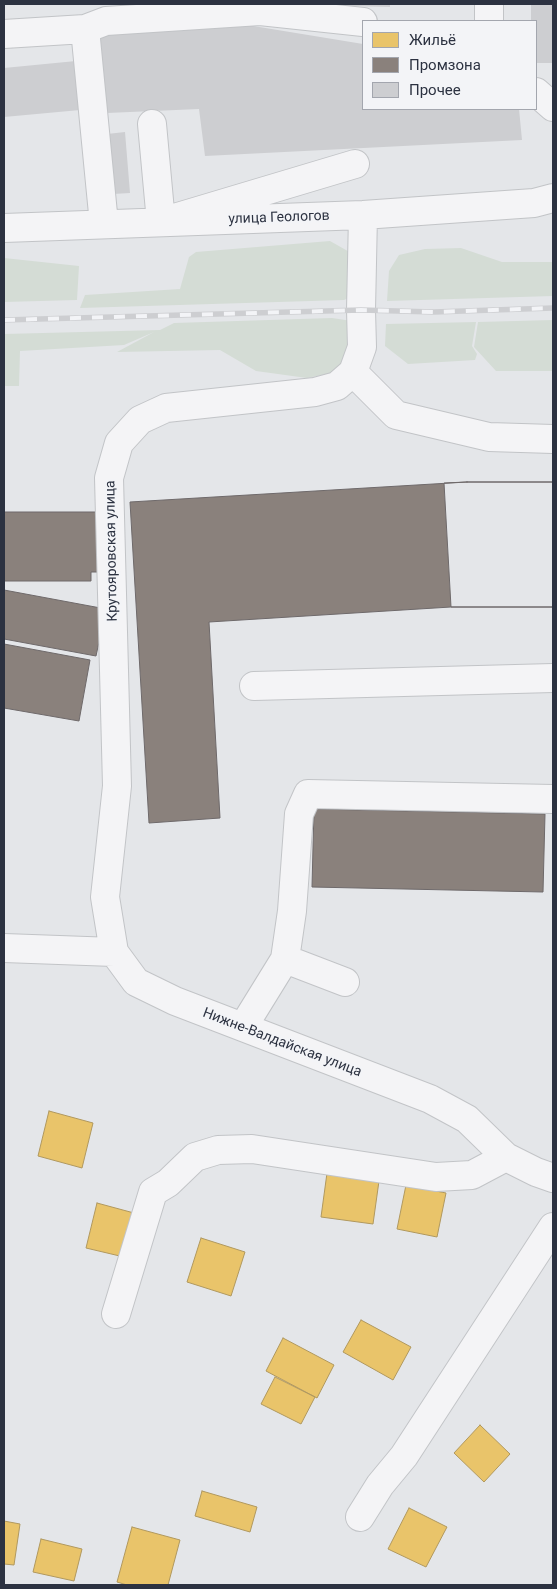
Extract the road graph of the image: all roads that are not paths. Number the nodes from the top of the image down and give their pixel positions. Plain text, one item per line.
1 (489, 4) edge
2 (260, 8) edge
3 (489, 20) edge
4 (362, 22) edge
5 (85, 29) junction
6 (4, 34) edge
7 (537, 93) edge
8 (553, 107) edge
9 (152, 124) dead end
10 (354, 164) dead end
11 (553, 198) edge
12 (363, 215) junction
13 (161, 222) junction
14 (104, 224) junction
15 (4, 228) edge
16 (353, 372) junction
17 (553, 439) edge
18 (553, 678) edge
19 (254, 686) dead end
20 (553, 799) edge
21 (4, 948) edge
22 (114, 952) junction
23 (285, 960) junction
24 (345, 982) dead end
25 (243, 1027) junction
26 (506, 1157) junction
27 (553, 1178) edge
28 (553, 1227) edge
29 (116, 1314) dead end
30 (360, 1517) dead end

1 - 3 street
2 - 4 street
2 - 5 street
5 - 6 street
5 - 14 street
7 - 8 street
9 - 13 street
10 - 13 street
11 - 12 street, улица Геологов
12 - 13 street, улица Геологов
12 - 16 street
13 - 14 street, улица Геологов
14 - 15 street, улица Геологов
16 - 17 street
16 - 22 street, Крутояровская улица
18 - 19 street
20 - 23 street
21 - 22 street
22 - 25 street, Нижне-Валдайская улица
23 - 24 street
23 - 25 street
25 - 26 street, Нижне-Валдайская улица
26 - 27 street, Нижне-Валдайская улица
26 - 29 street
28 - 30 street

